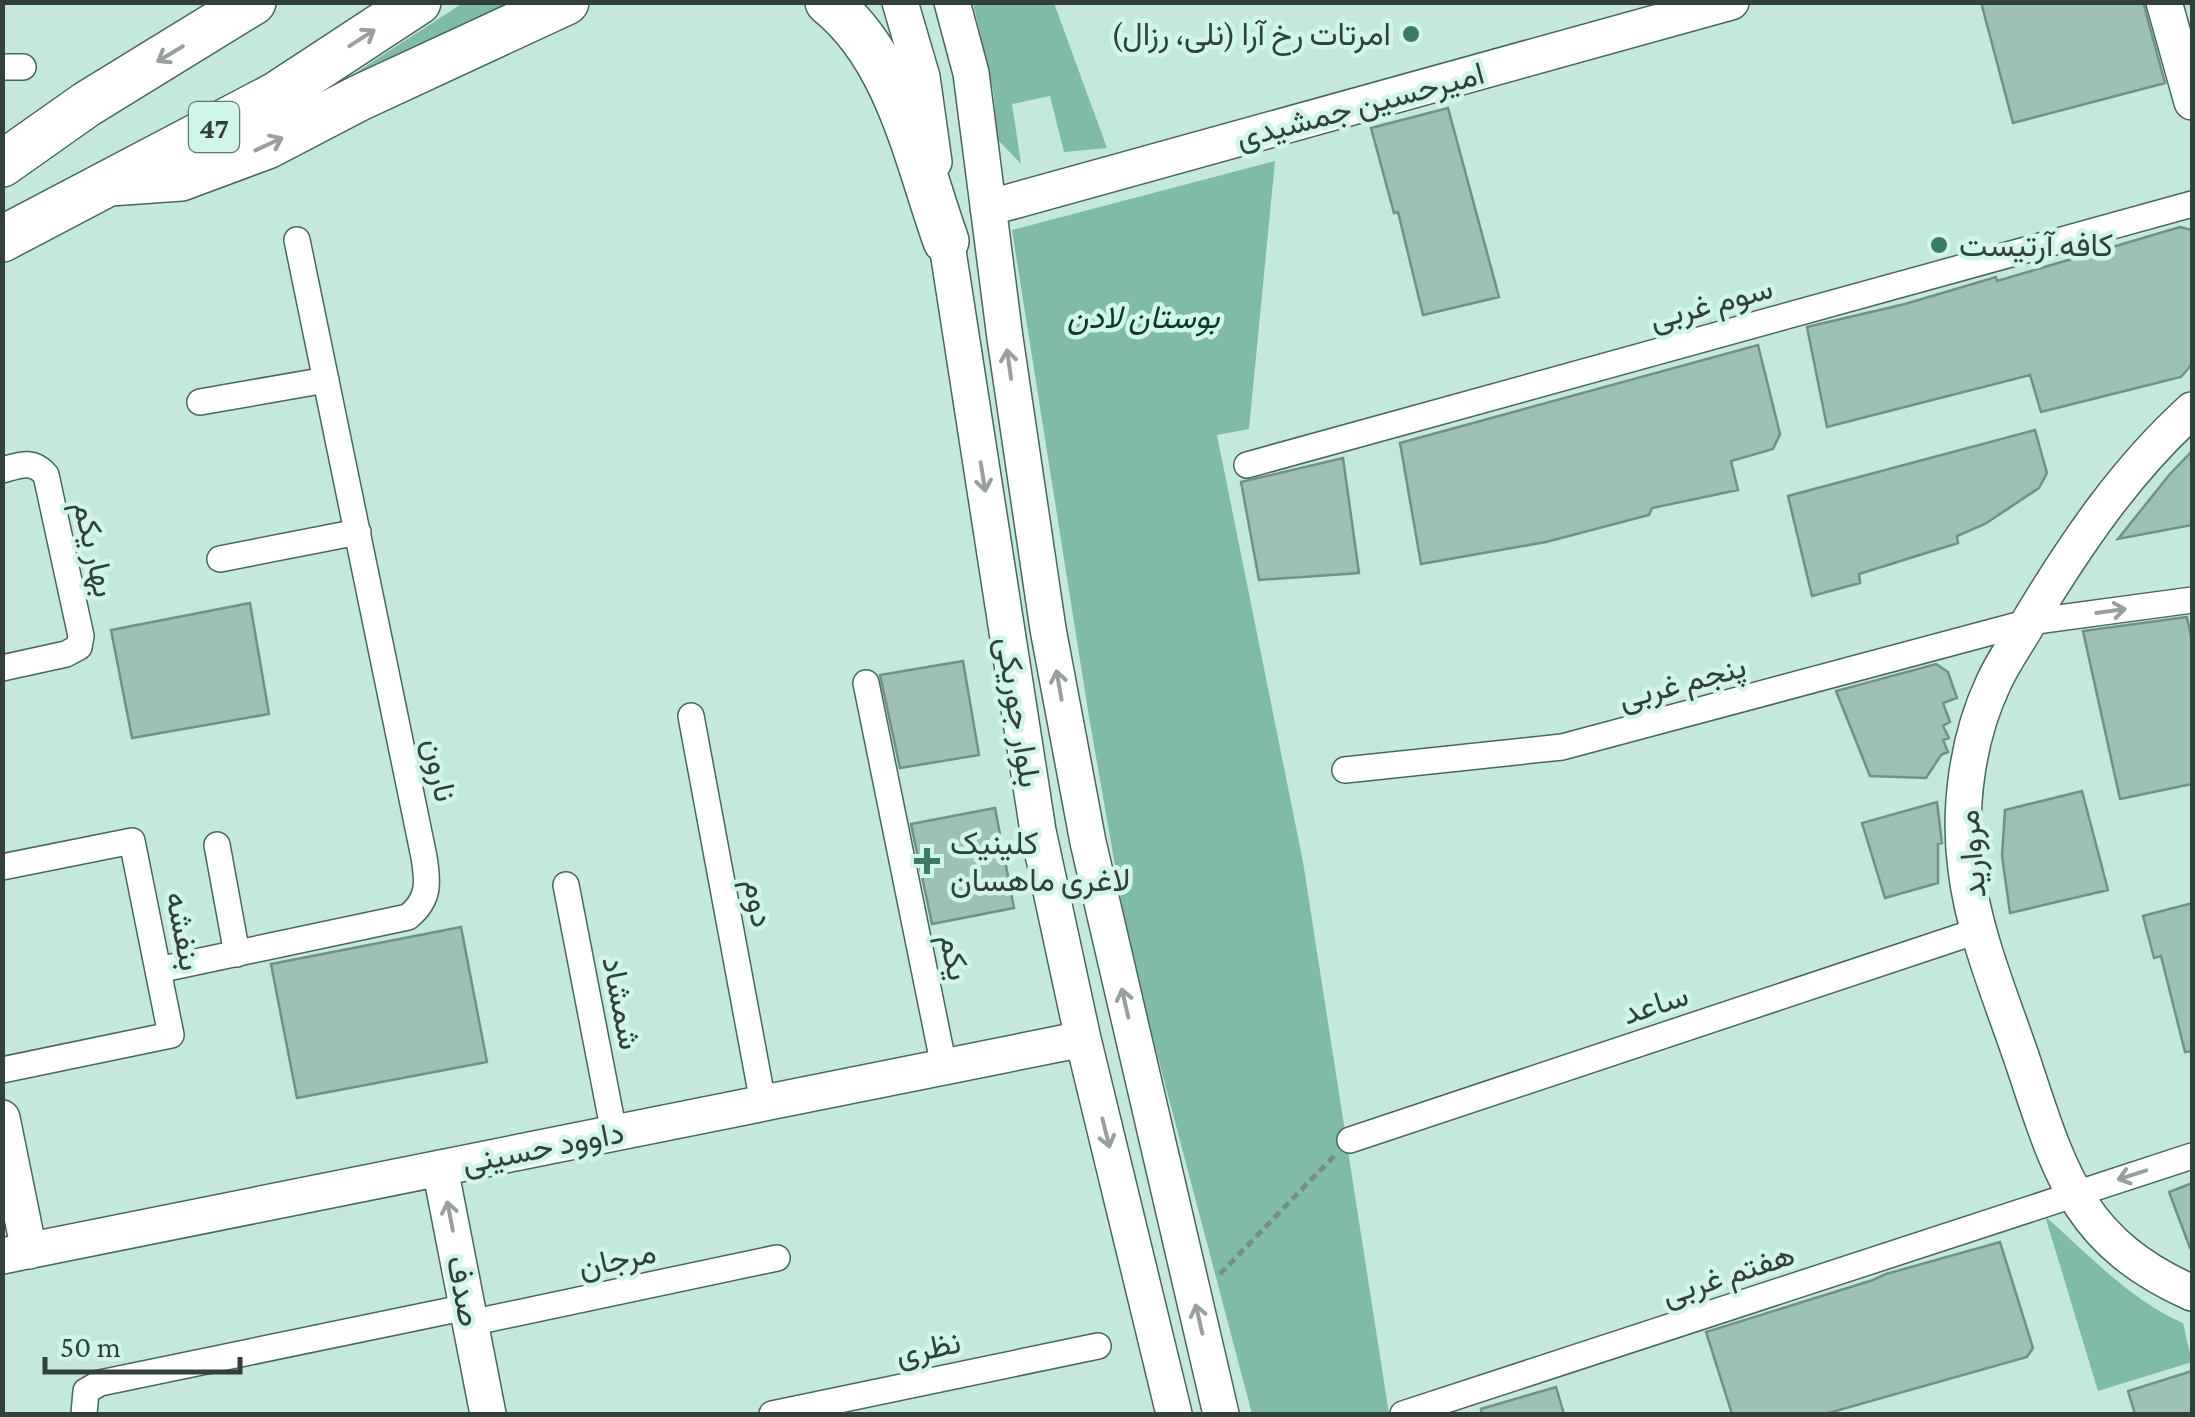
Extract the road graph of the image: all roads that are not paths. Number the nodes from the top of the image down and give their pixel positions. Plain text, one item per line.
1 (253, 2) edge
2 (418, 2) edge
3 (566, 2) edge
4 (828, 2) edge
5 (900, 2) edge
6 (952, 2) edge
7 (2164, 2) edge
8 (1722, 4) edge
9 (2192, 102) edge
10 (88, 104) junction
11 (2, 131) edge
12 (2, 164) edge
13 (108, 183) junction
14 (2192, 204) edge
15 (988, 208) junction
16 (3, 239) edge
17 (296, 240) dead end
18 (946, 241) junction
19 (326, 380) junction
20 (200, 402) dead end
21 (2192, 410) edge
22 (1247, 466) dead end
23 (2, 470) edge
24 (358, 532) junction
25 (220, 559) dead end
26 (2192, 600) edge
27 (2029, 622) junction
28 (2, 668) edge
29 (866, 683) dead end
30 (692, 716) dead end
31 (1345, 770) dead end
32 (1038, 831) junction
33 (1088, 842) junction
34 (217, 845) dead end
35 (2, 867) edge
36 (566, 886) dead end
37 (1980, 930) junction
38 (238, 954) junction
39 (158, 970) junction
40 (1083, 1038) junction
41 (944, 1066) junction
42 (2, 1070) edge
43 (763, 1103) junction
44 (2, 1118) edge
45 (614, 1133) junction
46 (1350, 1140) road end
47 (2192, 1156) edge
48 (440, 1168) junction
49 (2072, 1194) junction
50 (16, 1254) edge
51 (777, 1258) dead end
52 (2192, 1293) edge
53 (469, 1315) junction
54 (1098, 1346) dead end
55 (84, 1414) edge
56 (488, 1414) edge
57 (772, 1414) edge
58 (1174, 1414) edge
59 (1221, 1414) edge
60 (1403, 1414) edge

1 -> 10 highway
13 -> 2 highway, 47
13 -> 3 highway
4 - 18 highway
5 - 18 street, بلوار جوریکی
6 - 15 street, بلوار جوریکی
7 - 9 street
8 - 15 street, امیرحسین جمشیدی
10 - 11 highway
10 - 12 highway
13 - 16 highway, 47
14 - 22 street, سوم غربی
33 -> 15 street, بلوار جوریکی
17 - 19 street, نارون
18 -> 32 street, بلوار جوریکی
19 - 20 street
19 - 24 street, نارون
21 - 27 street, مروارید
23 - 28 street, بهار یکم
24 - 25 street
24 - 38 street, نارون
27 -> 26 street, پنجم غربی
27 - 31 street, پنجم غربی
27 - 37 street, مروارید
29 - 41 street, یکم
30 - 43 street, دوم
32 - 33 street
32 - 40 street, بلوار جوریکی
59 -> 33 street, بلوار جوریکی
34 - 38 street
35 - 39 street, بنفشه
36 - 45 street, شمشاد
37 - 46 street, ساعد
37 - 49 street, مروارید
38 - 39 street, نارون
39 - 42 street, بنفشه
40 - 41 street, داوود حسینی
40 -> 58 street, بلوار جوریکی
41 - 43 street, داوود حسینی
43 - 45 street, داوود حسینی
44 - 50 street
45 - 48 street, داوود حسینی
47 -> 49 street, هفتم غربی
48 - 50 street, داوود حسینی
53 -> 48 street, صدف
49 - 52 street, مروارید
49 - 60 street, هفتم غربی
51 - 53 street, مرجان
53 - 55 street, مرجان
53 - 56 street, صدف
54 - 57 street, نظری

